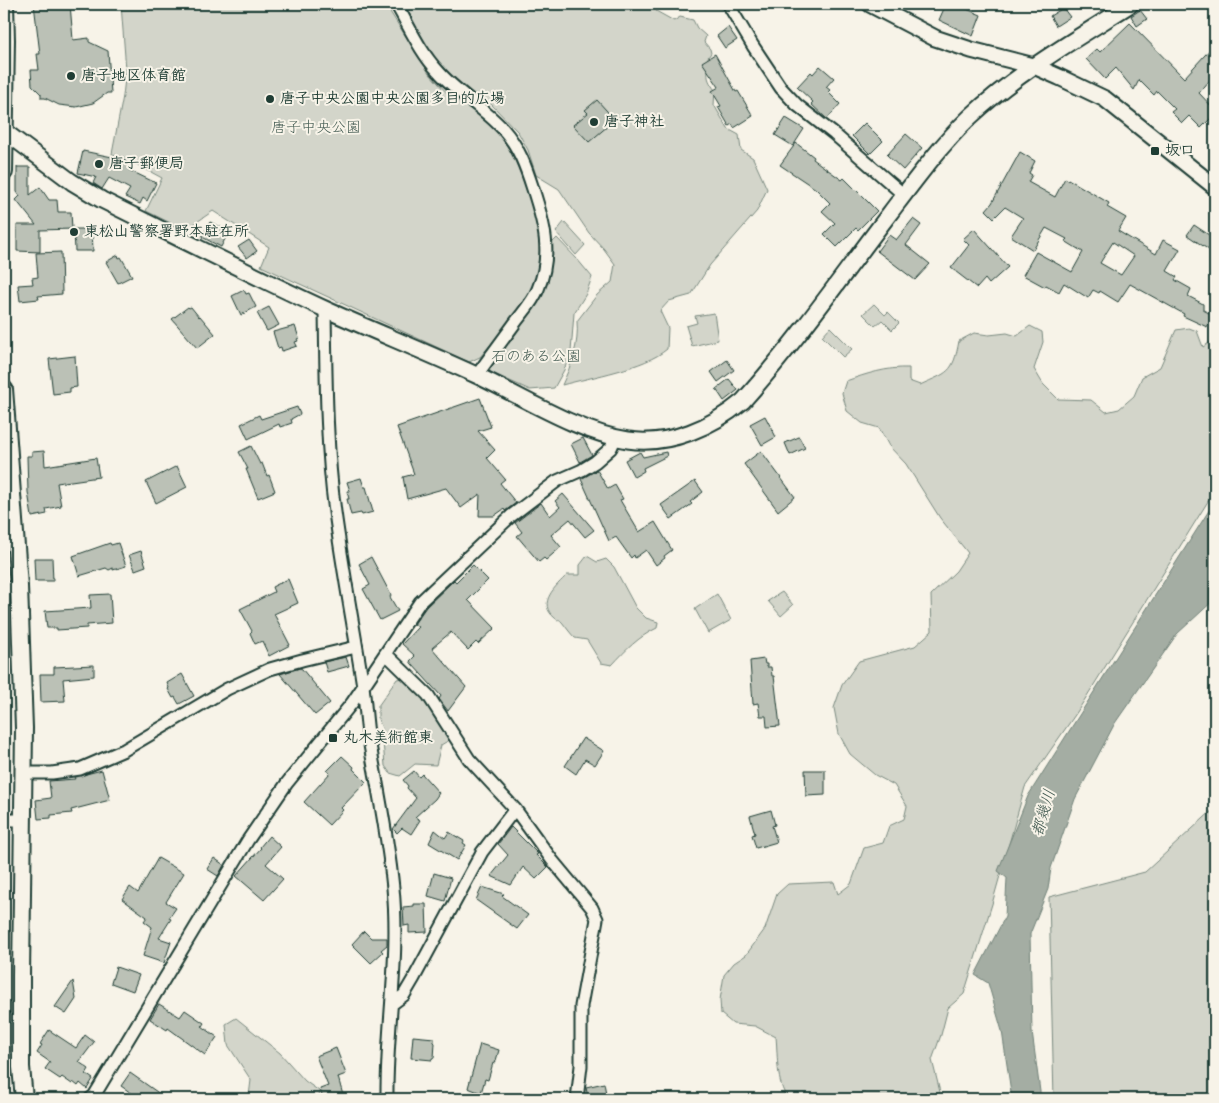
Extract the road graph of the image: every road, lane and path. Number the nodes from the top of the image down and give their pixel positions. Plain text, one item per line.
1 (5, 4) edge
2 (396, 4) edge
3 (743, 4) edge
4 (870, 4) edge
5 (1131, 4) edge
6 (731, 8) edge
7 (1034, 66) junction
8 (5, 132) edge
9 (4, 172) edge
10 (1215, 187) edge
11 (904, 195) junction
12 (325, 309) junction
13 (477, 375) junction
14 (4, 389) edge
15 (5, 424) edge
16 (616, 437) junction
17 (11, 587) edge
18 (356, 647) junction
19 (386, 654) junction
20 (363, 686) junction
21 (23, 773) junction
22 (515, 809) junction
23 (4, 820) edge
24 (23, 820) junction
25 (392, 1004) junction
26 (24, 1099) edge
27 (90, 1099) edge
28 (387, 1099) edge
29 (577, 1099) edge

1 - 8 main road
2 - 13 street
3 - 6 street
4 - 7 street
5 - 7 street
6 - 11 street
7 - 10 street
7 - 11 street
8 - 9 main road
8 - 12 street
11 - 16 street
12 - 13 street
12 - 18 street
13 - 16 street
14 - 15 main road
15 - 17 main road
16 - 19 street
17 - 21 main road
18 - 20 street
18 - 21 street
19 - 20 street
19 - 22 street
20 - 25 street
20 - 27 street
21 - 24 main road
22 - 25 street
22 - 29 street
23 - 24 street
24 - 26 main road
25 - 28 street

